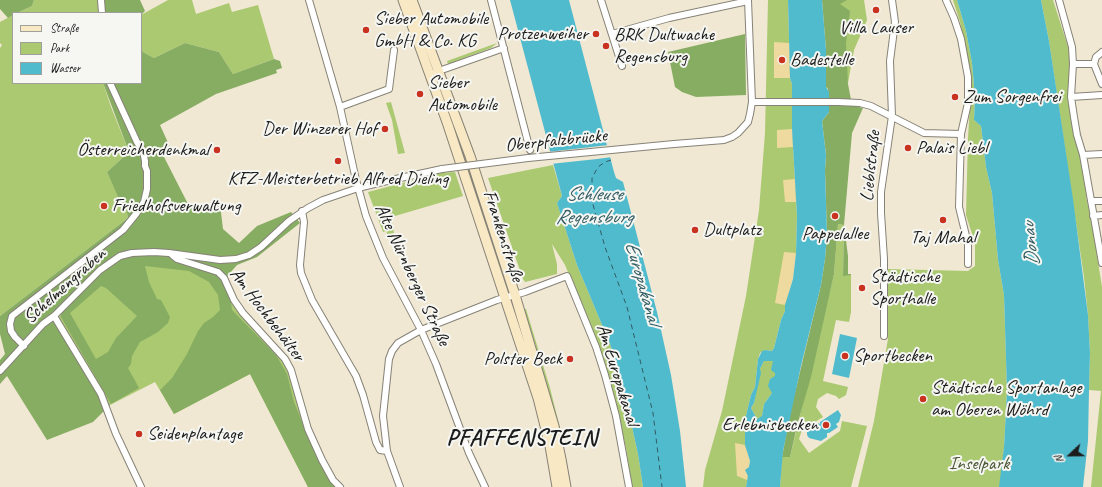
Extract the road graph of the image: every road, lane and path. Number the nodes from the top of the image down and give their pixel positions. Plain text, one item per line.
1 (101, 0) edge
2 (309, 0) edge
3 (403, 0) edge
4 (412, 0) edge
5 (491, 0) edge
6 (601, 0) edge
7 (892, 0) edge
8 (946, 0) edge
9 (1059, 0) edge
10 (748, 1) edge
11 (102, 12) edge
12 (612, 34) junction
13 (504, 48) junction
14 (394, 50) dead end
15 (1102, 52) edge
16 (1073, 64) junction
17 (1094, 64) junction
18 (622, 66) dead end
19 (435, 72) junction
20 (110, 84) edge
21 (1102, 84) edge
22 (1102, 95) edge
23 (1071, 97) junction
24 (752, 102) junction
25 (340, 107) junction
26 (892, 116) junction
27 (962, 134) junction
28 (530, 150) dead end
29 (1102, 154) edge
30 (1083, 155) junction
31 (358, 188) junction
32 (1102, 200) edge
33 (1091, 202) junction
34 (302, 211) junction
35 (1102, 215) edge
36 (1093, 216) junction
37 (169, 253) junction
38 (1102, 263) edge
39 (968, 264) dead end
40 (515, 295) junction
41 (505, 298) junction
42 (54, 316) junction
43 (421, 330) junction
44 (884, 336) dead end
45 (24, 346) junction
46 (0, 371) edge
47 (387, 451) junction
48 (141, 487) edge
49 (340, 487) edge
50 (400, 487) edge
51 (485, 487) edge
52 (557, 487) edge
53 (566, 487) edge
54 (629, 487) edge

1 - 11 street
2 - 25 street, Alte Nürnberger Straße
3 - 19 main road, Frankenstraße
4 - 19 main road, Frankenstraße
5 - 13 street
6 - 12 street
7 - 26 street, Lieblstraße
8 - 27 street
9 - 16 street
10 - 12 street
10 - 24 street, Oberpfalzbrücke
12 - 18 street
13 - 19 street
13 - 28 street
14 - 25 street
15 - 17 street
16 - 17 street
16 - 23 street
17 - 21 street
19 - 40 main road, Frankenstraße
19 - 41 main road, Frankenstraße
20 - 45 street
22 - 23 street
23 - 30 street
24 - 26 street
24 - 31 street, Oberpfalzbrücke, bridge
25 - 31 street, Alte Nürnberger Straße
26 - 27 street
26 - 44 street, Lieblstraße
27 - 39 street
29 - 30 street
30 - 33 street
31 - 34 street, Schelmengraben
31 - 43 street, Alte Nürnberger Straße
32 - 33 street
33 - 36 street
34 - 37 street, Schelmengraben
34 - 47 street
35 - 36 street
36 - 38 street
37 - 42 street, Schelmengraben
37 - 49 street, Am Hochbehälter
40 - 41 street
40 - 53 main road, Frankenstraße
40 - 54 street, Am Europakanal
41 - 43 street
41 - 52 main road, Frankenstraße
42 - 45 street, Schelmengraben
42 - 48 street
43 - 47 street
43 - 51 street, Alte Nürnberger Straße
45 - 46 street, Schelmengraben
47 - 50 street

